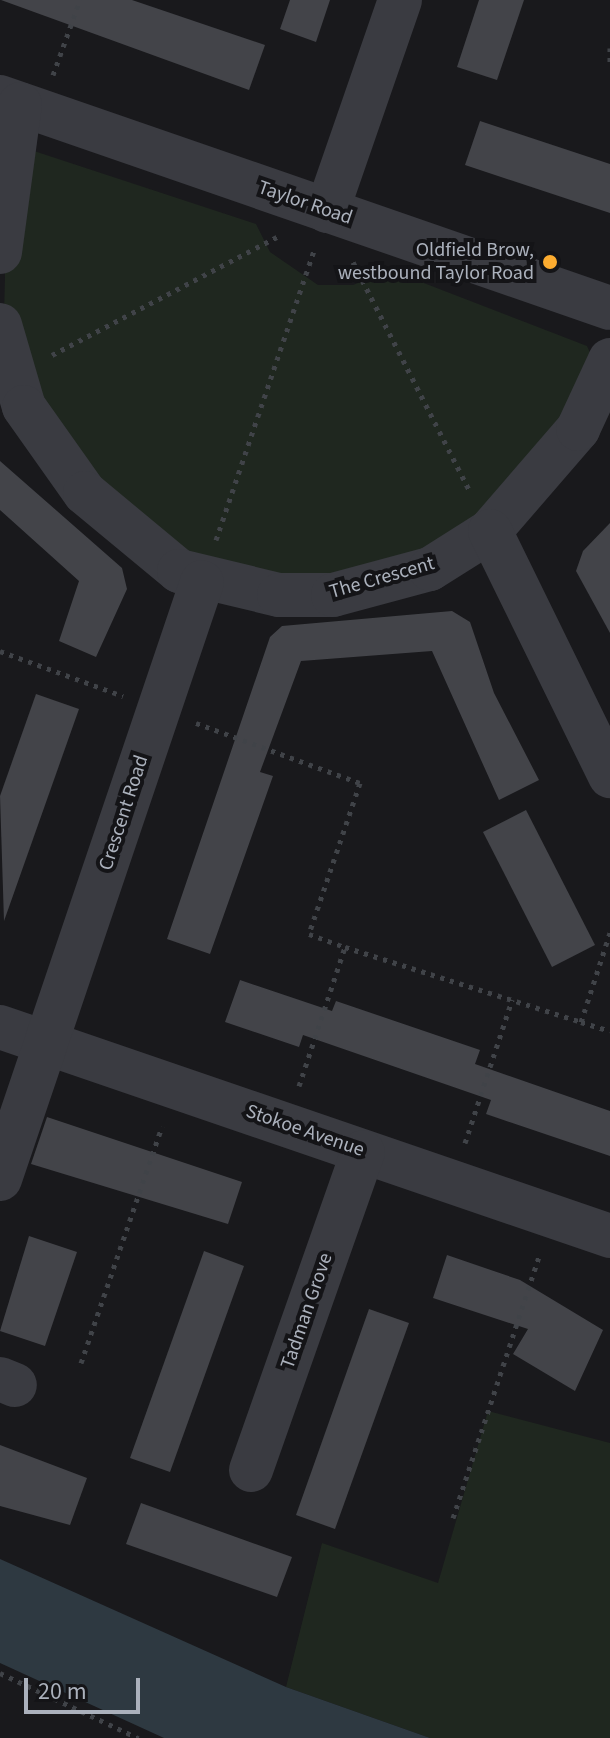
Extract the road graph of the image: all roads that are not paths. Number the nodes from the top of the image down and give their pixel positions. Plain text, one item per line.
1 (400, 0) edge
2 (20, 104) edge
3 (327, 211) junction
4 (0, 252) edge
5 (610, 308) edge
6 (0, 325) edge
7 (610, 360) edge
8 (6, 379) edge
9 (490, 531) junction
10 (202, 582) junction
11 (610, 776) edge
12 (0, 1027) edge
13 (49, 1045) junction
14 (363, 1152) junction
15 (0, 1179) edge
16 (610, 1236) edge
17 (251, 1470) dead end

1 - 3 street
2 - 3 street, Taylor Road
2 - 4 street
3 - 5 street, Taylor Road
6 - 8 street, The Crescent
7 - 9 street, The Crescent
8 - 10 street, The Crescent
9 - 10 street, The Crescent
9 - 11 street
10 - 13 street, Crescent Road
12 - 13 street, Stokoe Avenue
13 - 14 street, Stokoe Avenue
13 - 15 street, Crescent Road
14 - 16 street, Stokoe Avenue
14 - 17 street, Tadman Grove

